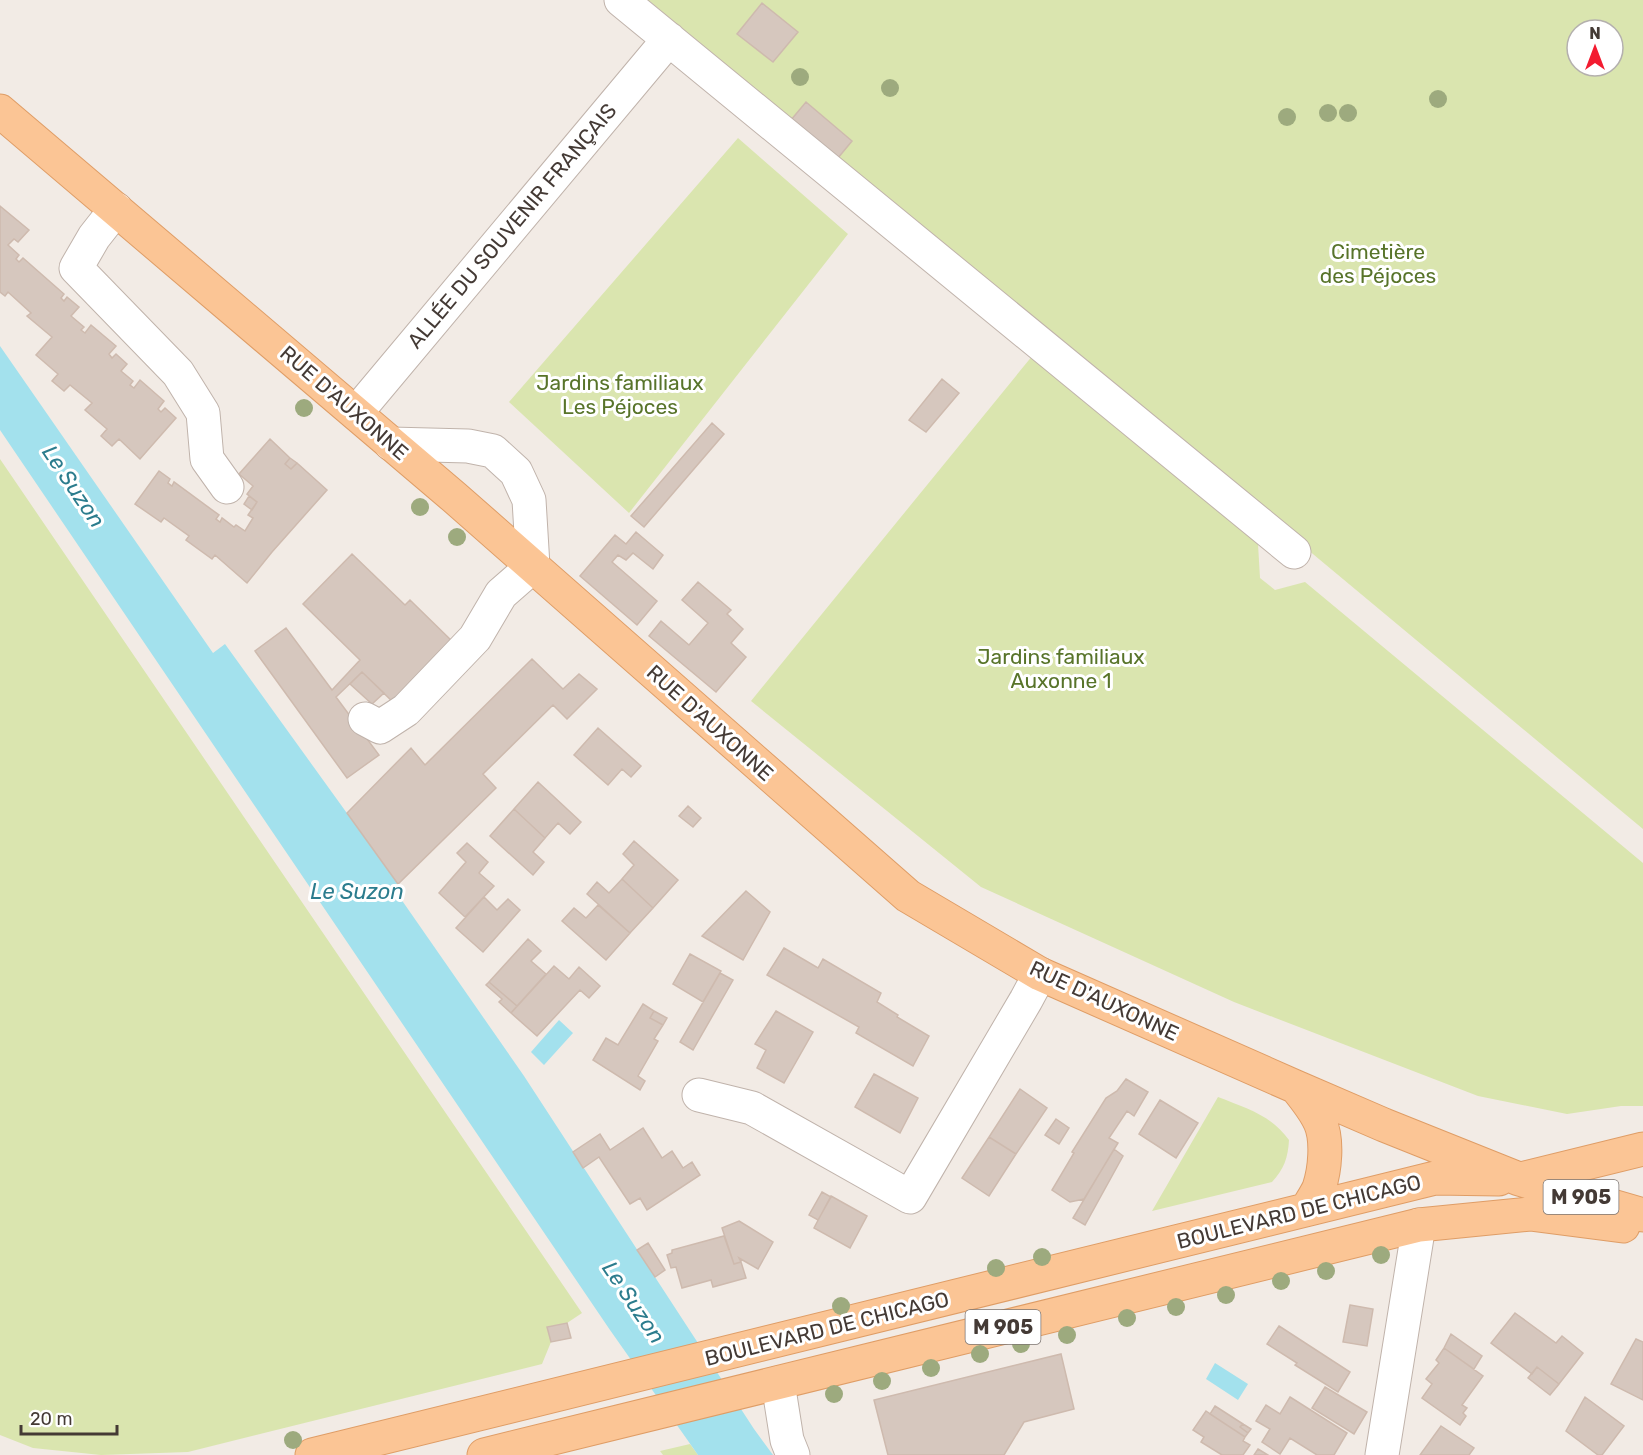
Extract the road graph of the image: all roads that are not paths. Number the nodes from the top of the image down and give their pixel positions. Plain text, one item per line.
1 (621, 0) edge
2 (669, 39) junction
3 (0, 111) edge
4 (116, 209) junction
5 (356, 413) junction
6 (391, 444) junction
7 (227, 487) dead end
8 (1294, 552) dead end
9 (533, 566) junction
10 (365, 719) dead end
11 (1040, 974) junction
12 (1296, 1087) junction
13 (699, 1095) dead end
14 (1643, 1149) edge
15 (1519, 1179) junction
16 (1307, 1209) junction
17 (1643, 1215) edge
18 (1419, 1225) junction
19 (1643, 1228) edge
20 (1262, 1263) junction
21 (778, 1383) junction
22 (312, 1455) edge
23 (484, 1455) edge
24 (793, 1455) edge
25 (1382, 1455) edge

1 - 2 street
2 - 5 street, ALLÉE DU SOUVENIR FRANÇAIS
2 - 8 street
3 - 4 main road, RUE D'AUXONNE / M 905
4 - 5 main road, RUE D'AUXONNE / M 905
4 - 7 street
5 - 6 main road, RUE D'AUXONNE / M 905
6 - 9 main road, RUE D'AUXONNE / M 905
6 - 9 street
9 - 10 street
9 - 11 main road, RUE D'AUXONNE / M 905
11 - 12 main road, RUE D'AUXONNE / M 905
11 - 13 street
12 - 15 main road, RUE D'AUXONNE / M 905
12 - 16 main road
14 - 15 main road, M 905
15 - 16 main road, BOULEVARD DE CHICAGO
15 - 17 main road, M 905
15 - 20 main road
16 - 22 main road, BOULEVARD DE CHICAGO
18 - 19 main road, BOULEVARD DE CHICAGO
18 - 20 main road, BOULEVARD DE CHICAGO / M 905
18 - 25 street
20 - 21 main road, BOULEVARD DE CHICAGO / M 905
21 - 23 main road, BOULEVARD DE CHICAGO / M 905
21 - 24 street

